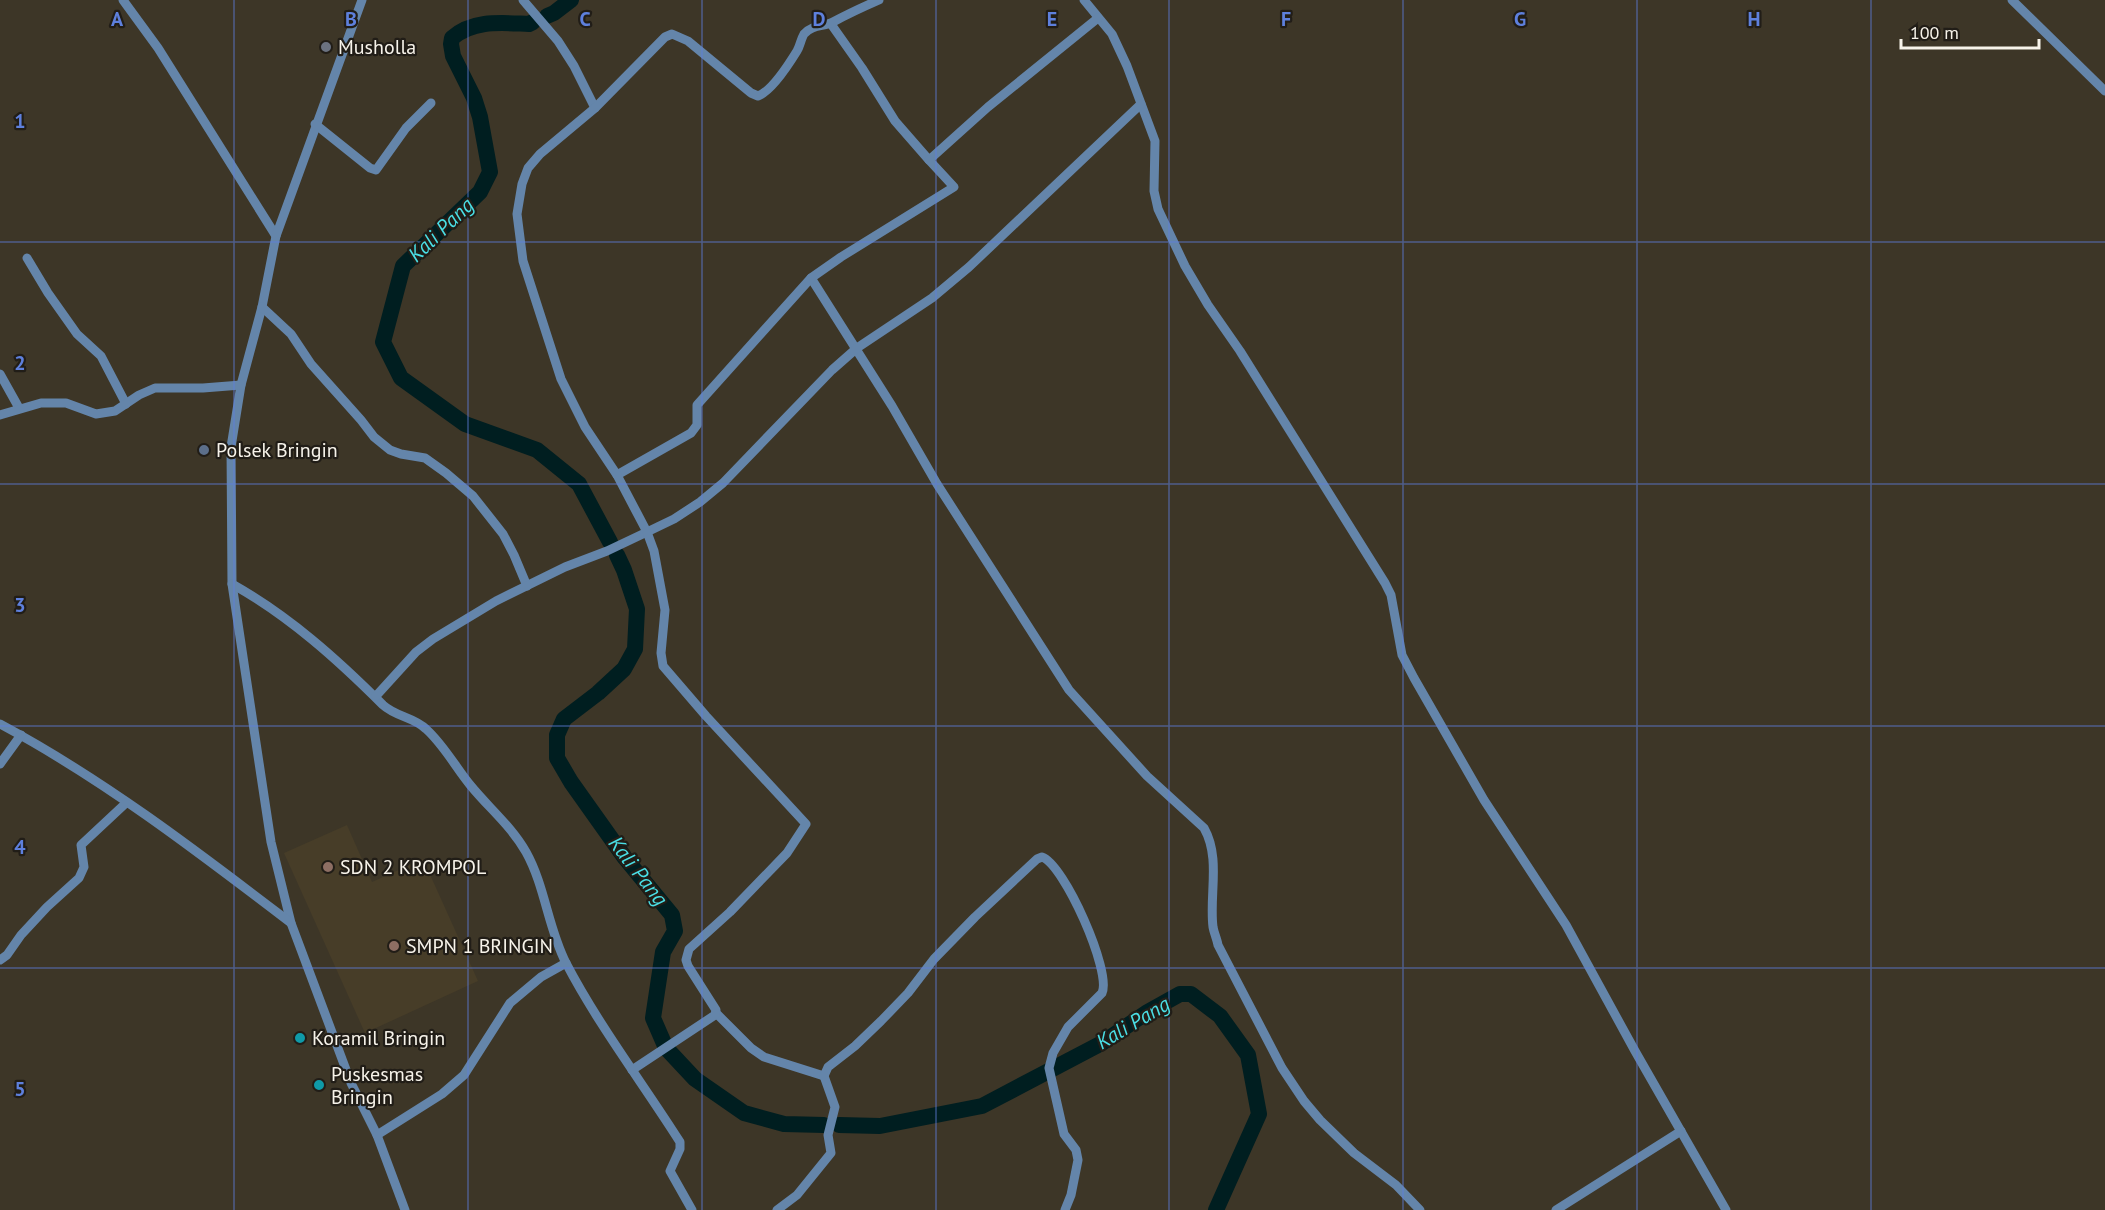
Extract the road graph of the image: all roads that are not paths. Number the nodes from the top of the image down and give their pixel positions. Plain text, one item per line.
1 (123, 0) edge
2 (362, 0) edge
3 (523, 0) edge
4 (879, 0) edge
5 (1084, 0) edge
6 (2012, 0) edge
7 (1098, 18) junction
8 (831, 24) junction
9 (2105, 91) edge
10 (431, 102) dead end
11 (1141, 104) junction
12 (595, 108) junction
13 (315, 124) junction
14 (929, 160) junction
15 (276, 236) junction
16 (27, 258) dead end
17 (811, 278) junction
18 (262, 307) junction
19 (857, 348) junction
20 (0, 374) edge
21 (241, 385) junction
22 (126, 404) junction
23 (19, 408) junction
24 (0, 414) edge
25 (617, 475) junction
26 (647, 532) junction
27 (231, 584) junction
28 (527, 586) junction
29 (376, 696) junction
30 (0, 724) edge
31 (21, 735) junction
32 (0, 764) edge
33 (126, 803) junction
34 (291, 922) junction
35 (0, 960) edge
36 (567, 963) junction
37 (716, 1013) junction
38 (632, 1070) junction
39 (824, 1076) junction
40 (1681, 1131) junction
41 (377, 1135) junction
42 (405, 1210) edge
43 (692, 1210) edge
44 (777, 1210) edge
45 (1065, 1210) edge
46 (1420, 1210) edge
47 (1556, 1210) edge
48 (1726, 1210) edge

1 - 15 street
2 - 13 street
3 - 12 street
4 - 8 street
5 - 7 street
6 - 9 street
7 - 11 street
7 - 14 street
8 - 12 street
8 - 14 street
10 - 13 street
11 - 19 street
11 - 40 street
12 - 25 street
13 - 15 street
14 - 17 street
15 - 18 street
16 - 22 street
17 - 19 street
17 - 25 street
18 - 21 street
18 - 28 street
19 - 26 street
19 - 46 street
20 - 23 street
21 - 22 street
21 - 27 street
22 - 23 street
23 - 24 street
25 - 26 street
26 - 28 street
26 - 37 street
27 - 29 street
27 - 34 street
28 - 29 street
29 - 36 street
30 - 31 street
31 - 32 street
31 - 33 street
33 - 34 street
33 - 35 street
34 - 41 street
36 - 38 street
36 - 41 street
37 - 38 street
37 - 39 street
38 - 43 street
39 - 44 street
39 - 45 street
40 - 47 street
40 - 48 street
41 - 42 street

